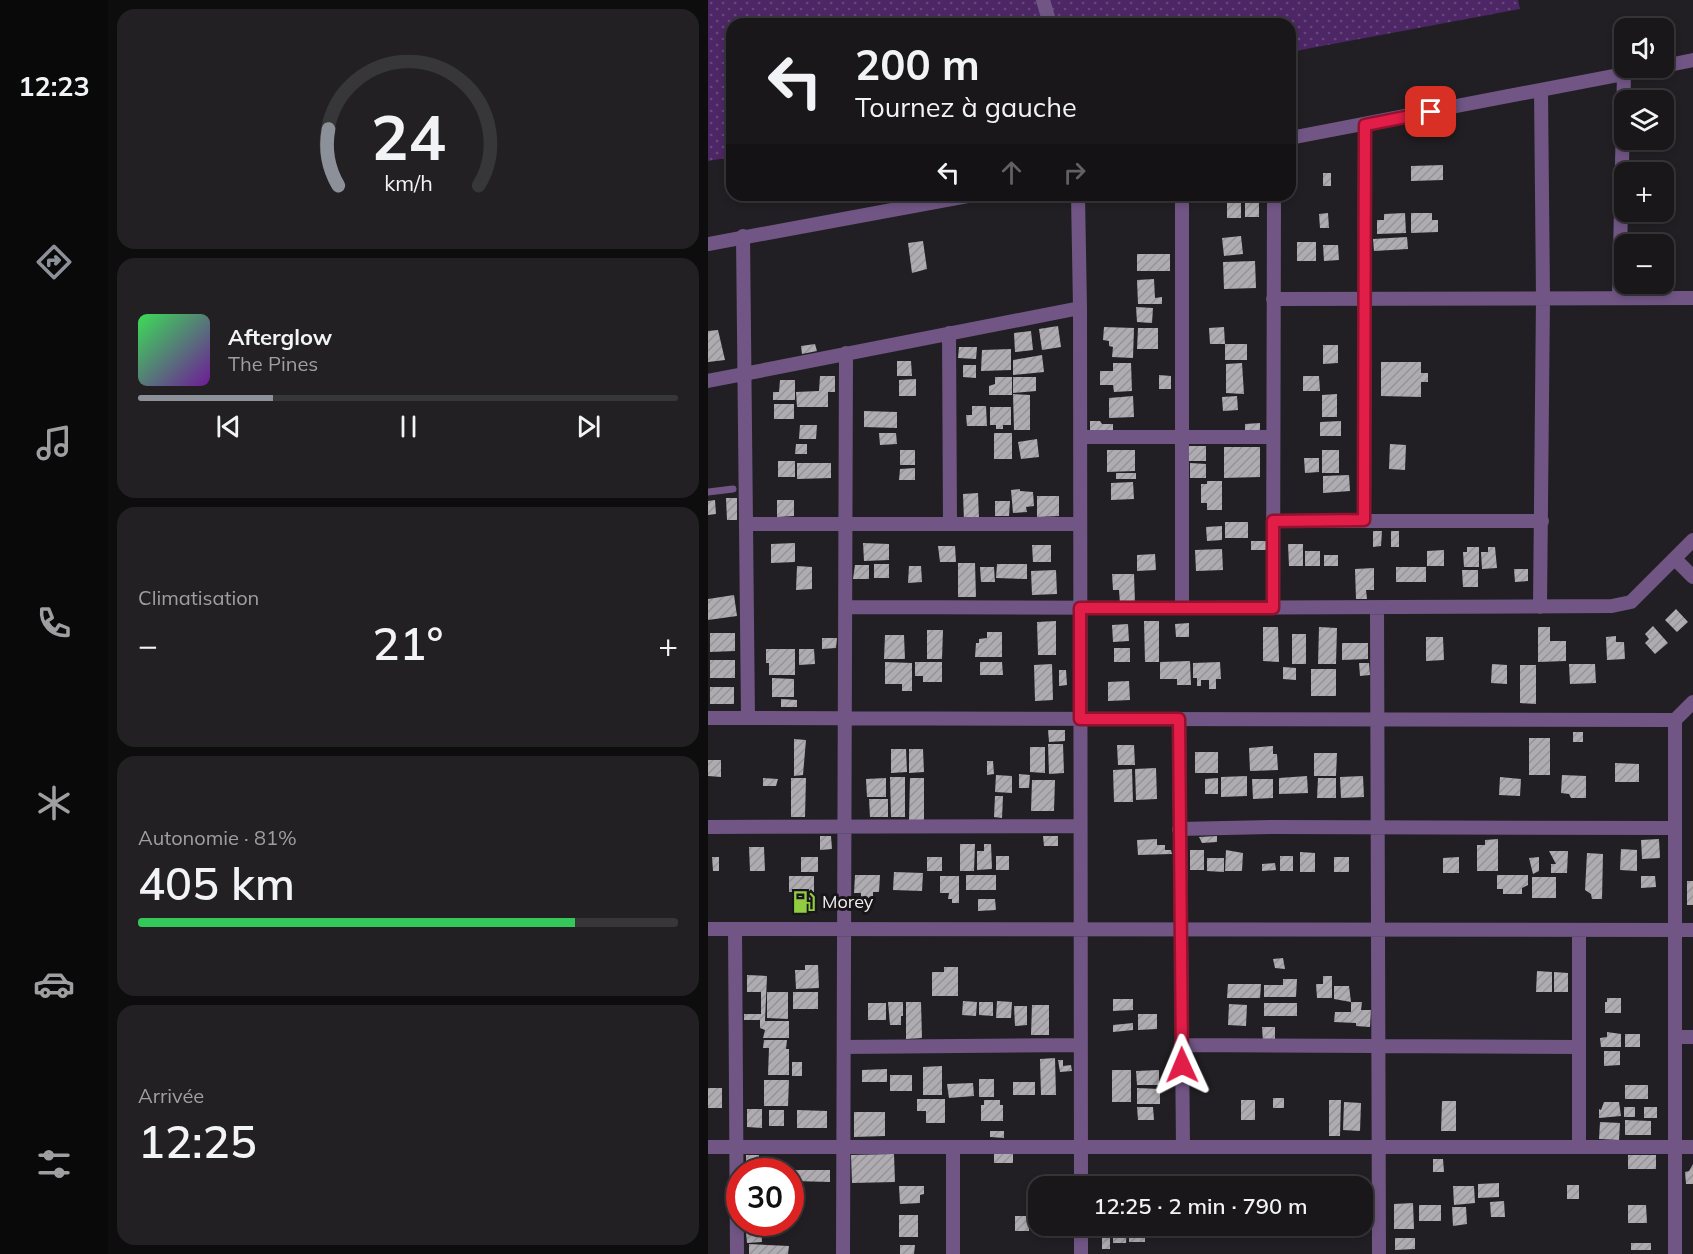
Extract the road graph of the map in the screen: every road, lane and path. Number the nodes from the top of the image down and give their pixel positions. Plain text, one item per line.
1 (1043, 0) edge
2 (1048, 18) edge
3 (1693, 60) edge
4 (1674, 64) edge
5 (1614, 76) edge
6 (1624, 78) edge
7 (1540, 90) junction
8 (1365, 125) junction
9 (1296, 137) edge
10 (939, 201) edge
11 (1078, 201) edge
12 (1182, 201) edge
13 (1274, 201) edge
14 (743, 236) junction
15 (708, 244) edge
16 (1543, 298) junction
17 (1619, 298) junction
18 (1693, 298) edge
19 (1273, 299) junction
20 (1364, 299) junction
21 (1080, 308) junction
22 (949, 333) junction
23 (846, 353) junction
24 (744, 373) junction
25 (708, 381) edge
26 (1080, 437) junction
27 (1182, 437) junction
28 (1273, 437) junction
29 (733, 489) dead end
30 (708, 492) edge
31 (1364, 520) junction
32 (1273, 521) junction
33 (1542, 521) junction
34 (845, 523) junction
35 (746, 524) junction
36 (950, 524) junction
37 (1080, 524) junction
38 (1693, 540) edge
39 (1675, 559) junction
40 (1693, 577) edge
41 (845, 607) junction
42 (1080, 608) junction
43 (1182, 608) junction
44 (1273, 608) junction
45 (1377, 608) junction
46 (1540, 608) junction
47 (1693, 702) edge
48 (708, 718) edge
49 (748, 718) junction
50 (845, 718) junction
51 (1080, 719) junction
52 (1179, 719) junction
53 (1378, 719) junction
54 (1676, 720) junction
55 (1080, 826) junction
56 (708, 827) edge
57 (844, 827) junction
58 (1378, 828) junction
59 (1675, 828) junction
60 (1179, 829) junction
61 (708, 929) edge
62 (735, 929) junction
63 (844, 929) junction
64 (1080, 929) junction
65 (1181, 930) junction
66 (1378, 930) junction
67 (1578, 930) junction
68 (1675, 930) junction
69 (1693, 930) edge
70 (1675, 1037) junction
71 (1693, 1037) edge
72 (1181, 1045) junction
73 (1080, 1046) junction
74 (1379, 1046) junction
75 (844, 1047) junction
76 (1578, 1047) junction
77 (708, 1147) edge
78 (737, 1147) junction
79 (843, 1147) junction
80 (953, 1147) junction
81 (1081, 1147) junction
82 (1183, 1147) junction
83 (1379, 1147) junction
84 (1579, 1147) junction
85 (1675, 1147) junction
86 (1693, 1147) edge
87 (1081, 1176) edge
88 (1081, 1236) edge
89 (737, 1254) edge
90 (843, 1254) edge
91 (953, 1254) edge
92 (1081, 1254) edge
93 (1379, 1254) edge
94 (1675, 1254) edge

1 - 2 street
3 - 4 street
5 - 7 street
6 - 17 street
7 - 8 street
7 - 16 street
8 - 9 street
8 - 20 street
10 - 14 street
11 - 21 street
12 - 27 street
13 - 19 street
14 - 15 street
14 - 24 street
16 - 17 street
16 - 20 street
16 - 33 street
17 - 18 street
19 - 20 street
19 - 28 street
20 - 31 street
21 - 22 street
21 - 26 street
22 - 23 street
22 - 36 street
23 - 24 street
23 - 34 street
24 - 25 street
24 - 35 street
26 - 27 street
26 - 37 street
27 - 28 street
27 - 43 street
28 - 32 street
29 - 30 lane
31 - 32 street
31 - 33 street
32 - 44 street
33 - 46 street
34 - 35 street
34 - 36 street
34 - 41 street
35 - 49 street
36 - 37 street
37 - 42 street
38 - 39 street
39 - 40 street
39 - 46 street
41 - 42 street
41 - 50 street
42 - 43 street
42 - 51 street
43 - 44 street
44 - 45 street
45 - 46 street
45 - 53 street
47 - 54 street
48 - 49 street
49 - 50 street
50 - 51 street
50 - 57 street
51 - 52 street
51 - 55 street
52 - 53 street
52 - 60 street
53 - 54 street
53 - 58 street
54 - 59 street
55 - 57 street
55 - 64 street
56 - 57 street
57 - 63 street
58 - 59 street
58 - 60 street
58 - 66 street
59 - 68 street
60 - 65 street
61 - 62 street
62 - 63 street
62 - 78 street
63 - 64 street
63 - 75 street
64 - 65 street
64 - 73 street
65 - 66 street
65 - 72 street
66 - 67 street
66 - 74 street
67 - 68 street
67 - 76 street
68 - 69 street
68 - 70 street
70 - 71 street
70 - 85 street
72 - 74 street
72 - 82 street
73 - 75 street
73 - 81 street
74 - 76 street
74 - 83 street
75 - 79 street
76 - 84 street
77 - 78 street
78 - 79 street
78 - 89 street
79 - 80 street
79 - 90 street
80 - 81 street
80 - 91 street
81 - 82 street
81 - 87 street
82 - 83 street
83 - 84 street
83 - 93 street
84 - 85 street
85 - 86 street
85 - 94 street
88 - 92 street

